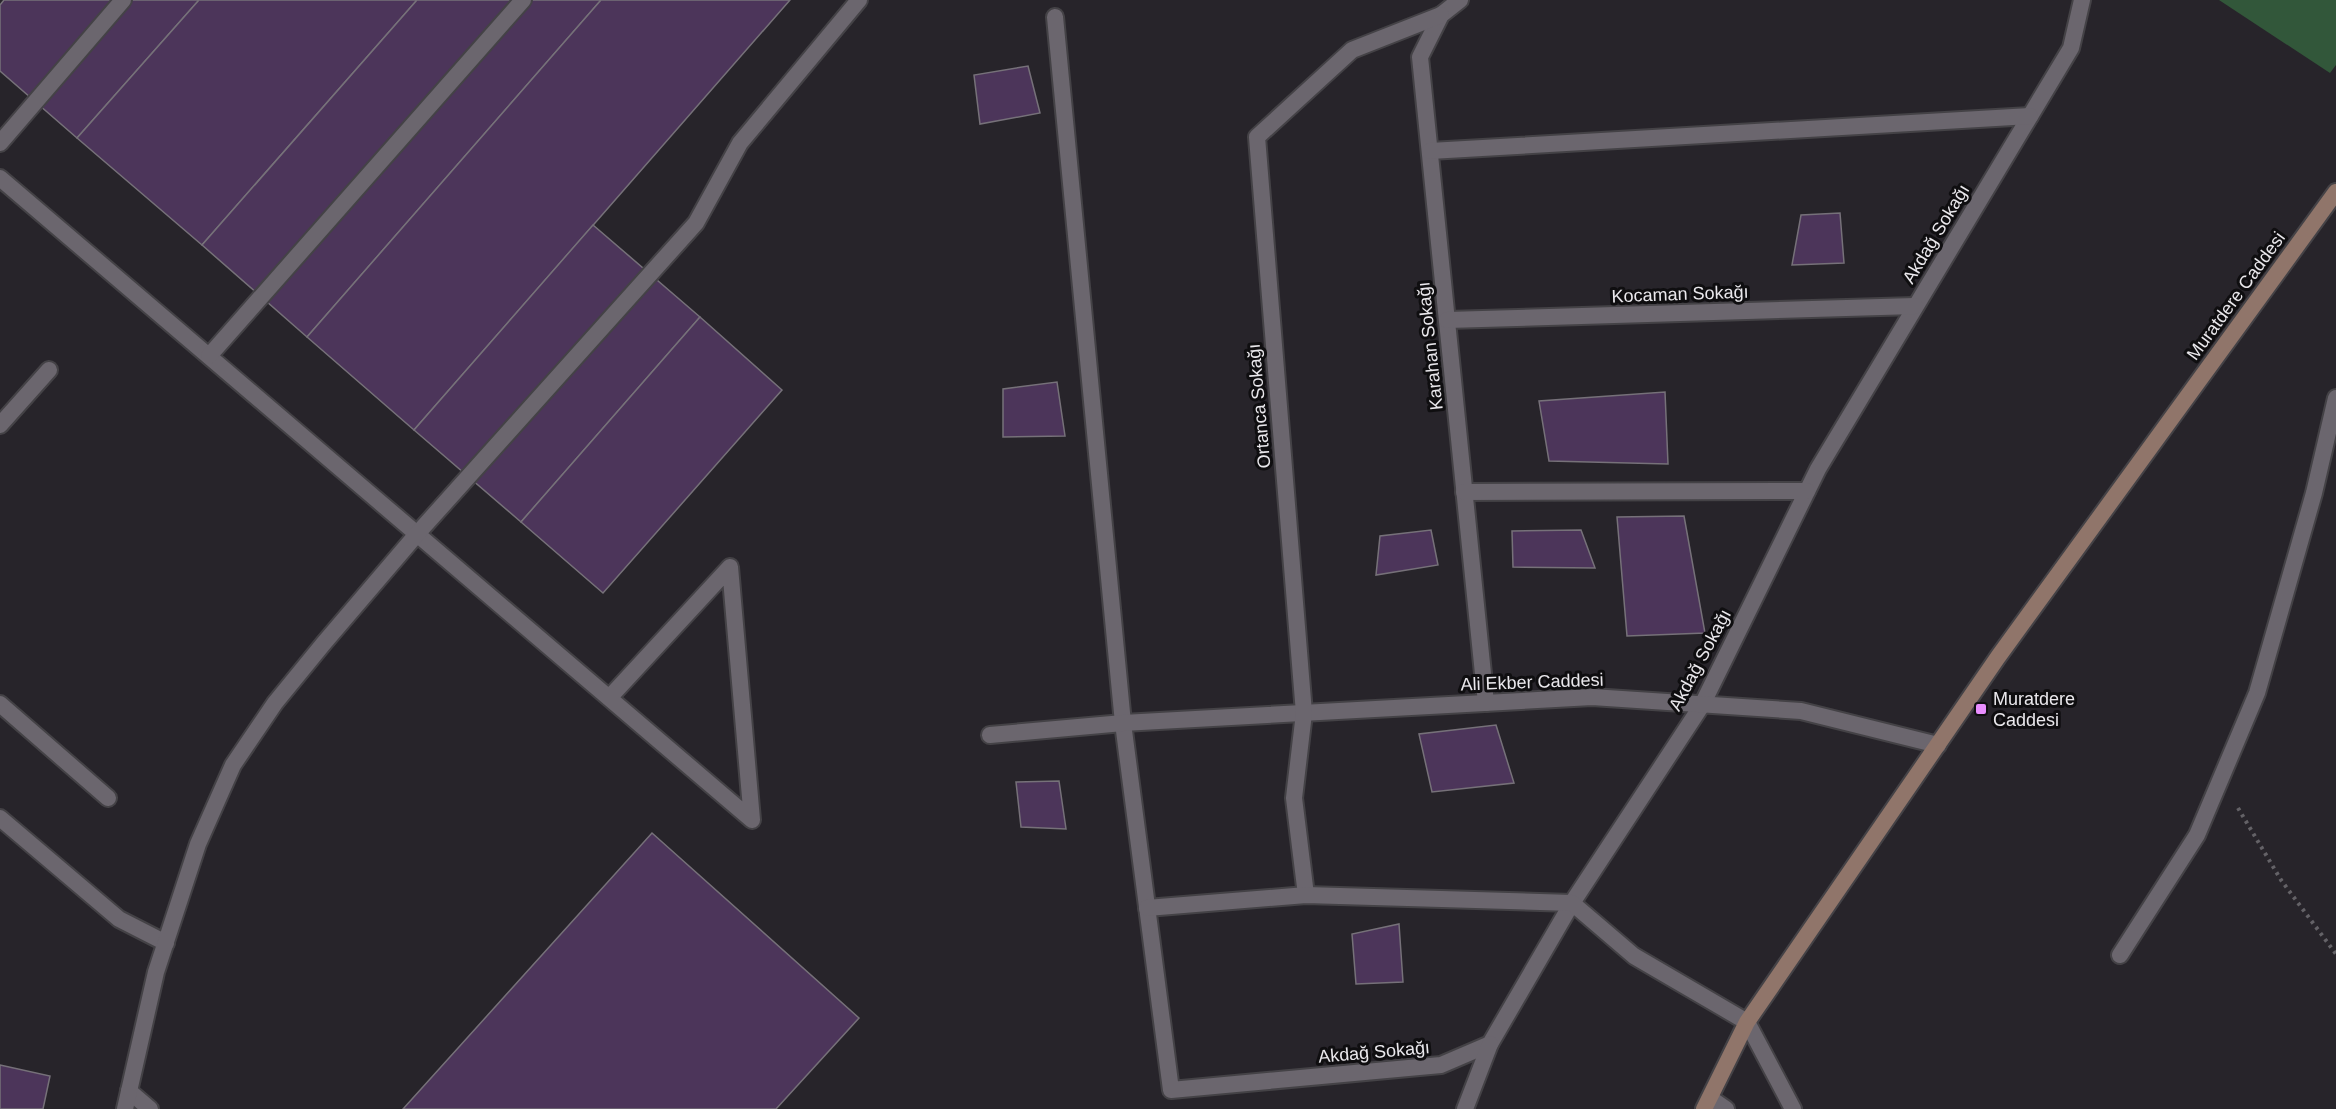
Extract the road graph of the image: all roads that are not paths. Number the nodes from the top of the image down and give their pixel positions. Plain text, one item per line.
1 (123, 0) edge
2 (523, 0) edge
3 (859, 0) edge
4 (1460, 0) edge
5 (2082, 0) edge
6 (1442, 15) junction
7 (1055, 17) dead end
8 (2030, 116) junction
9 (0, 143) edge
10 (1430, 151) junction
11 (0, 178) edge
12 (2336, 192) edge
13 (1915, 306) junction
14 (1447, 320) junction
15 (209, 356) junction
16 (49, 370) dead end
17 (2336, 399) edge
18 (0, 425) edge
19 (1807, 491) junction
20 (1464, 492) junction
21 (417, 534) junction
22 (609, 698) junction
23 (1486, 703) junction
24 (0, 704) edge
25 (1702, 705) junction
26 (1304, 713) junction
27 (1123, 723) junction
28 (990, 735) dead end
29 (1938, 745) junction
30 (108, 798) dead end
31 (0, 818) edge
32 (1306, 896) junction
33 (1572, 903) junction
34 (1147, 908) junction
35 (166, 942) junction
36 (2120, 955) dead end
37 (1747, 1022) junction
38 (1490, 1044) junction
39 (129, 1091) junction
40 (1707, 1103) edge
41 (125, 1109) edge
42 (150, 1109) edge
43 (1465, 1109) edge
44 (1726, 1109) edge
45 (1793, 1109) edge

1 - 9 street
2 - 15 street
3 - 21 street
4 - 6 street, Karahan Sokağı
5 - 8 street, Akdağ Sokağı
6 - 10 street, Karahan Sokağı
6 - 26 street, Ortanca Sokağı
7 - 27 street
8 - 10 street
8 - 13 street, Akdağ Sokağı
10 - 14 street, Karahan Sokağı
11 - 15 street
12 - 29 main road, Muratdere Caddesi
13 - 14 street, Kocaman Sokağı
13 - 19 street, Akdağ Sokağı
14 - 20 street, Karahan Sokağı
15 - 21 street
16 - 18 street
17 - 36 street
19 - 20 street
19 - 25 street, Akdağ Sokağı
20 - 23 street, Karahan Sokağı
21 - 22 street
21 - 35 street
22 - 22 street
23 - 25 street, Ali Ekber Caddesi
23 - 26 street, Ali Ekber Caddesi
24 - 30 street
25 - 29 street, Ali Ekber Caddesi
25 - 33 street, Akdağ Sokağı
26 - 27 street, Ali Ekber Caddesi
26 - 32 street, Ortanca Sokağı
27 - 28 street, Ali Ekber Caddesi
27 - 34 street
29 - 37 main road, Muratdere Caddesi
31 - 35 street
32 - 33 street
32 - 34 street
33 - 37 street
33 - 38 street, Akdağ Sokağı
34 - 38 street, Akdağ Sokağı
35 - 39 street
37 - 40 main road, Muratdere Caddesi
37 - 45 street
38 - 43 street
39 - 41 street
39 - 42 street
40 - 44 street

